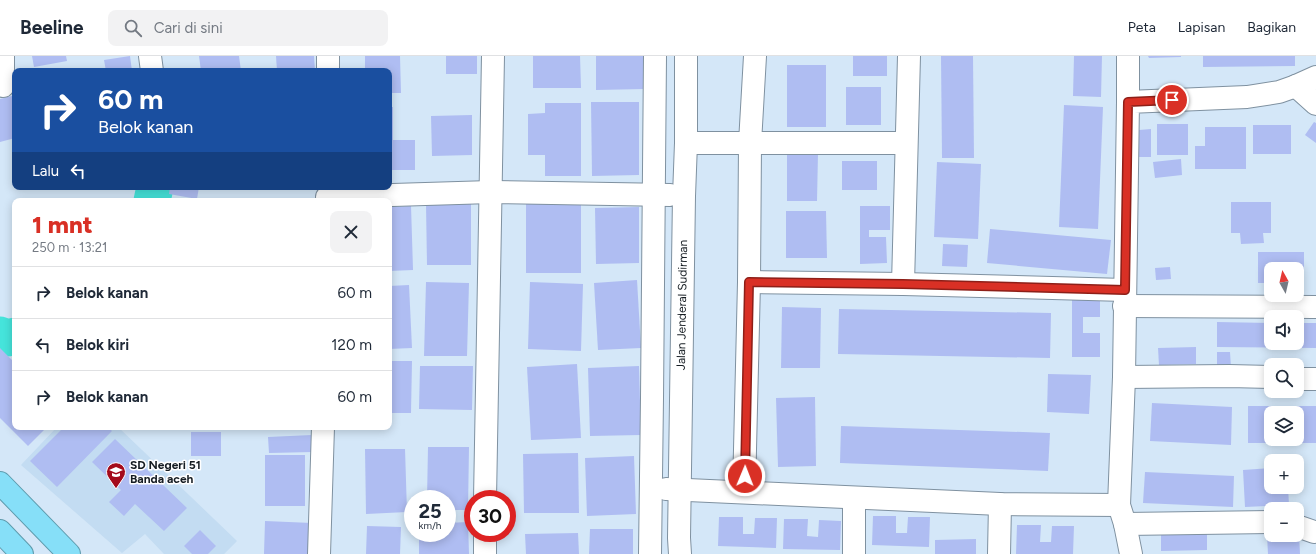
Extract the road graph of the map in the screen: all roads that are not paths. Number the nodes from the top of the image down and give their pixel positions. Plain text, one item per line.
1 (3, 56) edge
2 (150, 56) edge
3 (328, 56) edge
4 (493, 56) edge
5 (655, 56) edge
6 (686, 56) edge
7 (755, 56) edge
8 (909, 56) edge
9 (1128, 56) edge
10 (152, 68) edge
11 (328, 68) edge
12 (1316, 77) edge
13 (6, 86) edge
14 (1296, 86) junction
15 (1128, 102) junction
16 (1316, 104) edge
17 (686, 143) junction
18 (750, 143) junction
19 (906, 143) junction
20 (491, 192) junction
21 (327, 195) edge
22 (655, 195) junction
23 (684, 196) junction
24 (749, 282) junction
25 (903, 284) junction
26 (1125, 298) junction
27 (1316, 307) edge
28 (1124, 377) junction
29 (1264, 378) edge
30 (1304, 378) edge
31 (1316, 379) edge
32 (323, 430) edge
33 (0, 483) edge
34 (650, 488) junction
35 (680, 489) junction
36 (486, 490) edge
37 (744, 492) junction
38 (854, 498) junction
39 (1000, 504) junction
40 (1122, 514) junction
41 (1264, 522) edge
42 (0, 531) edge
43 (485, 542) edge
44 (22, 554) edge
45 (69, 554) edge
46 (318, 554) edge
47 (485, 554) edge
48 (650, 554) edge
49 (680, 554) edge
50 (854, 554) edge
51 (1000, 554) edge
52 (1131, 554) edge

1 - 13 street
2 - 10 street
3 - 11 street
4 - 20 street
5 - 22 street
6 - 17 street, Jalan Jenderal Sudirman
7 - 18 street
8 - 19 street
9 - 15 street
12 - 14 street
14 - 15 street
14 - 16 street
15 - 26 street
17 - 18 street
17 - 23 street, Jalan Jenderal Sudirman
18 - 19 street
18 - 24 street
19 - 25 street
20 - 21 street
20 - 22 street
20 - 36 street
22 - 23 street
22 - 34 street
23 - 35 street, Jalan Jenderal Sudirman
24 - 25 street
24 - 37 street
25 - 26 street
26 - 27 street
26 - 28 street
28 - 29 street
28 - 40 street
30 - 31 street
32 - 46 street
33 - 45 highway
34 - 35 street
34 - 48 street
35 - 37 street
35 - 49 street, Jalan Jenderal Sudirman
37 - 38 street
38 - 39 street
38 - 50 street
39 - 40 street
39 - 51 street
40 - 41 street
40 - 52 street
42 - 44 highway
43 - 47 street

